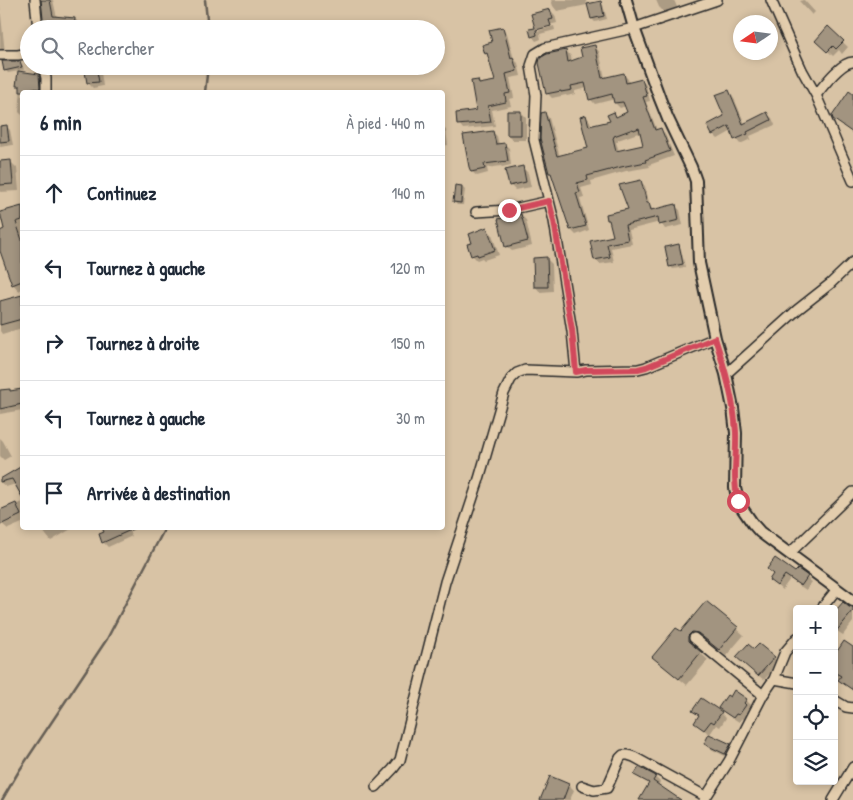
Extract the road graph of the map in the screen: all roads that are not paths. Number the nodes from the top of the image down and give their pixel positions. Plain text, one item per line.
1 (35, 0) edge
2 (626, 0) edge
3 (717, 0) edge
4 (772, 0) edge
5 (37, 20) edge
6 (634, 28) junction
7 (0, 55) edge
8 (20, 55) edge
9 (853, 62) edge
10 (45, 75) edge
11 (46, 90) edge
12 (816, 94) junction
13 (853, 181) edge
14 (549, 201) junction
15 (476, 212) dead end
16 (853, 262) edge
17 (715, 338) junction
18 (576, 372) junction
19 (726, 374) junction
20 (853, 492) edge
21 (790, 554) junction
22 (837, 589) junction
23 (853, 601) edge
24 (824, 605) edge
25 (694, 638) dead end
26 (793, 643) edge
27 (774, 679) junction
28 (793, 682) edge
29 (763, 695) junction
30 (838, 702) edge
31 (853, 708) edge
32 (853, 767) edge
33 (582, 786) dead end
34 (376, 787) dead end
35 (705, 798) edge
36 (833, 800) edge

1 - 5 street
2 - 6 street
3 - 6 street
4 - 12 street
6 - 14 street
6 - 17 street
7 - 8 street
9 - 12 street
10 - 11 street
12 - 13 street
14 - 15 street
14 - 18 street
16 - 19 street
17 - 18 street
17 - 19 street
18 - 34 street
19 - 21 street
20 - 21 street
21 - 22 street
22 - 23 street
22 - 24 street
25 - 29 street
26 - 27 street
27 - 28 street
27 - 29 street
29 - 35 street
30 - 31 street
32 - 36 street
33 - 35 street

